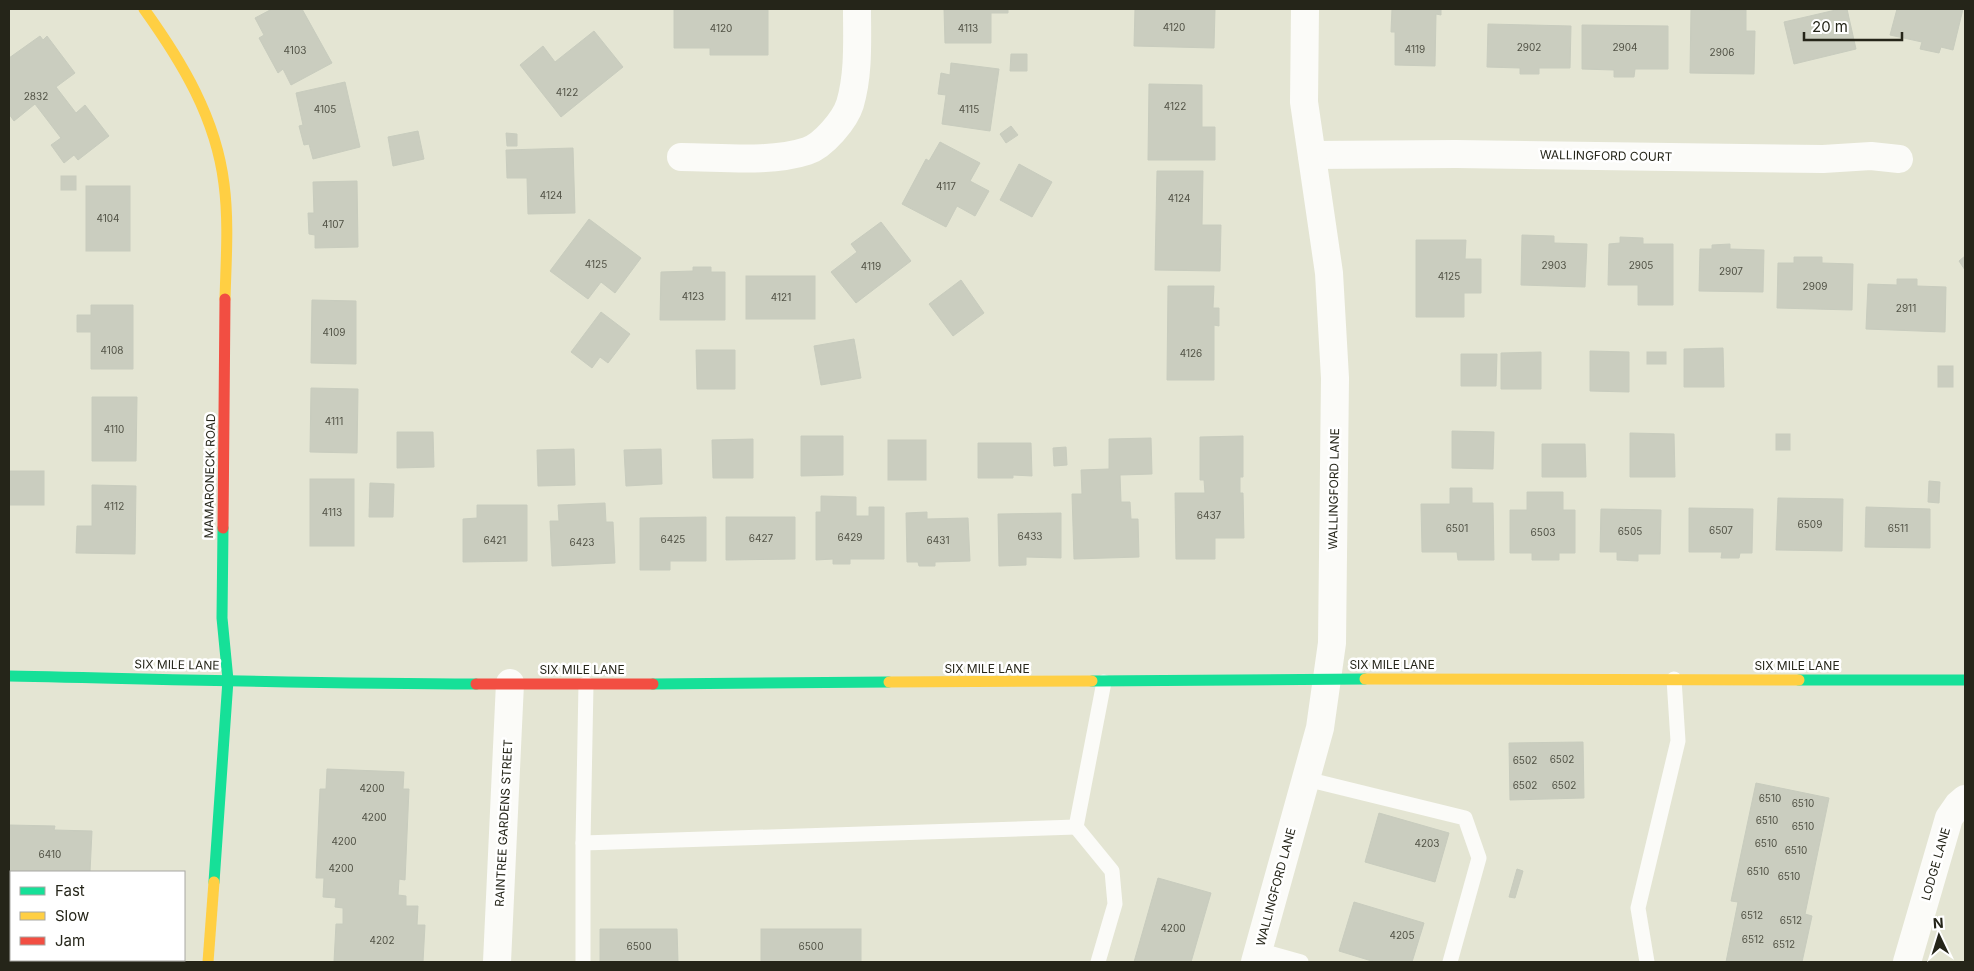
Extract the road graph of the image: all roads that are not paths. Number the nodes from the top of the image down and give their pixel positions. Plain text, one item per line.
1 (144, 9) edge
2 (857, 9) edge
3 (1305, 9) edge
4 (1312, 155) junction
5 (681, 158) dead end
6 (1899, 159) dead end
7 (9, 676) edge
8 (1328, 679) junction
9 (1674, 679) junction
10 (228, 680) junction
11 (1965, 680) edge
12 (1104, 682) junction
13 (510, 683) junction
14 (586, 684) junction
15 (1306, 779) junction
16 (1965, 799) edge
17 (1076, 827) junction
18 (583, 843) junction
19 (1257, 956) edge
20 (208, 962) edge
21 (497, 962) edge
22 (583, 962) edge
23 (1098, 962) edge
24 (1301, 962) edge
25 (1450, 962) edge
26 (1647, 962) edge
27 (1907, 962) edge

1 - 10 street, MAMARONECK ROAD
2 - 5 street
3 - 4 street, WALLINGFORD LANE
4 - 6 street, WALLINGFORD COURT
4 - 8 street, WALLINGFORD LANE
7 - 10 street, SIX MILE LANE
8 - 9 street, SIX MILE LANE
8 - 12 street, SIX MILE LANE
8 - 15 street, WALLINGFORD LANE
9 - 11 street, SIX MILE LANE
9 - 26 lane
10 - 13 street, SIX MILE LANE
10 - 20 street, MAMARONECK ROAD
12 - 14 street, SIX MILE LANE
12 - 17 lane
13 - 14 street, SIX MILE LANE
13 - 21 street, RAINTREE GARDENS STREET
14 - 18 lane
15 - 19 street, WALLINGFORD LANE
15 - 25 lane
16 - 27 street, LODGE LANE
17 - 18 lane
17 - 23 lane
18 - 22 lane
19 - 24 lane

